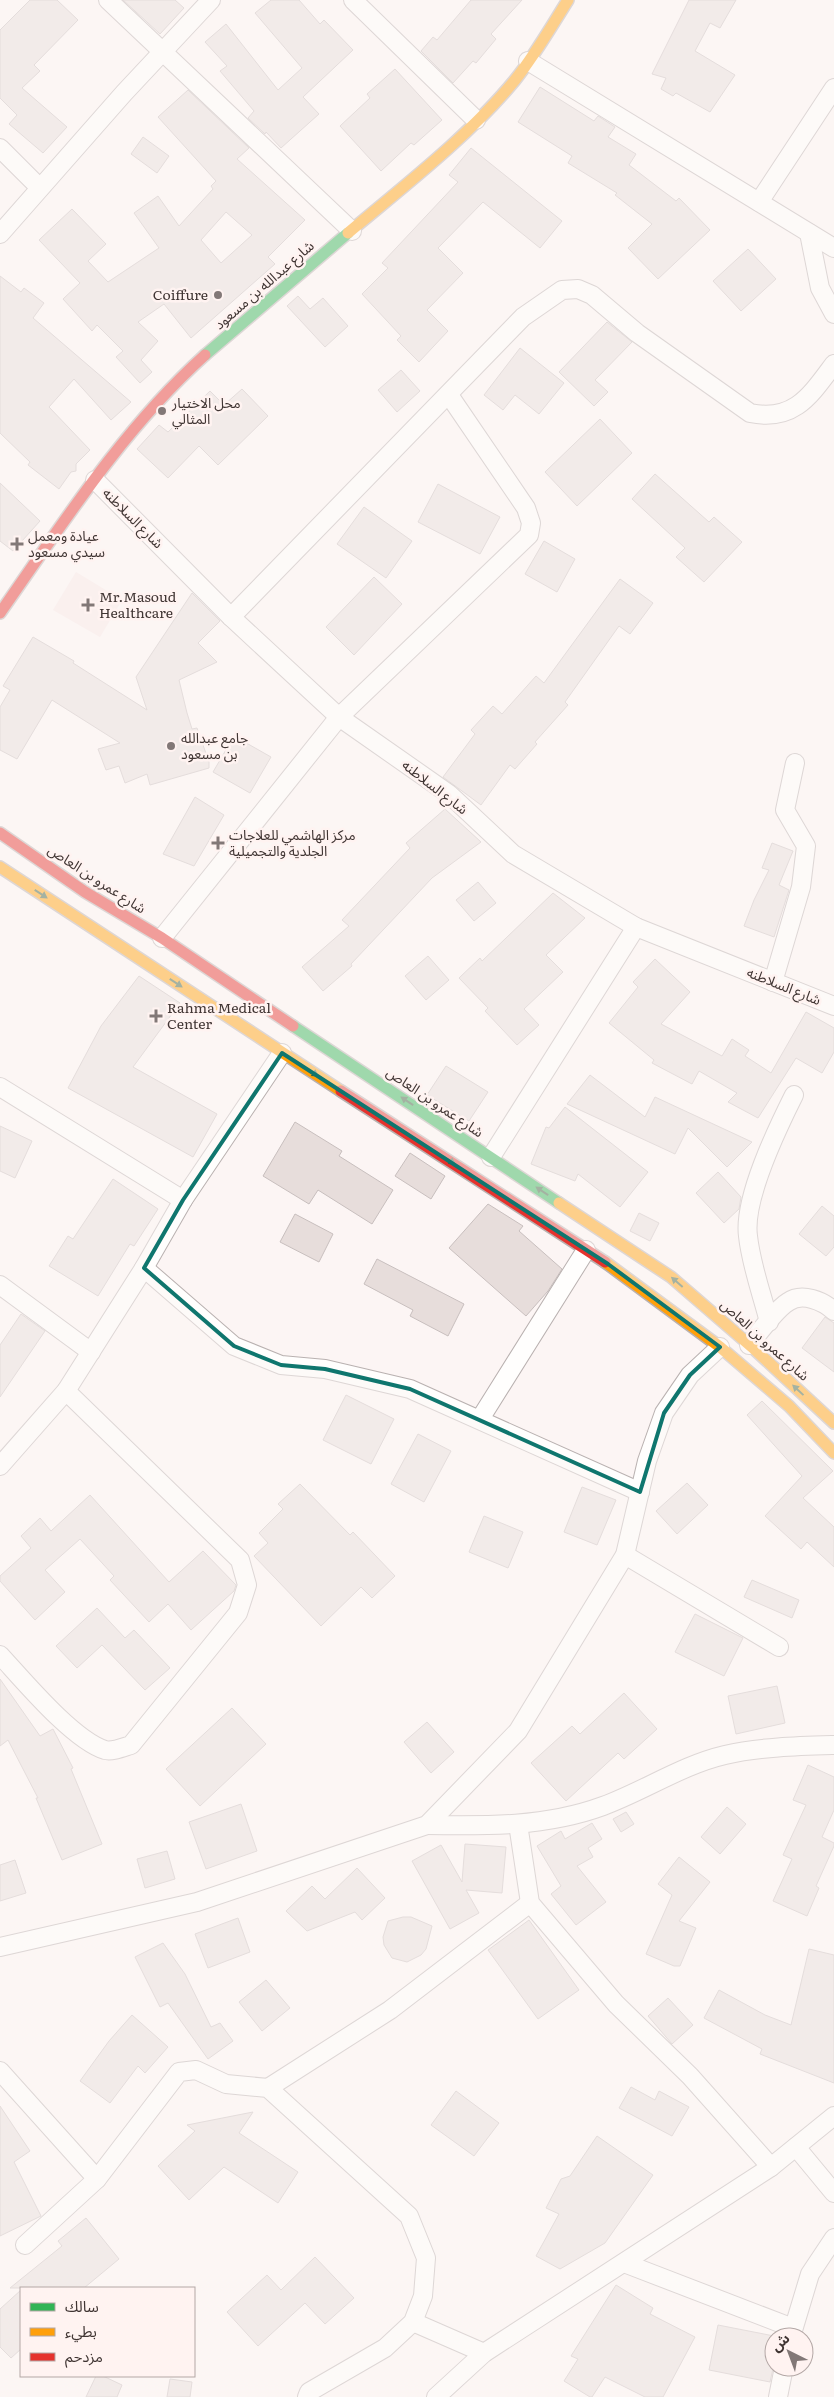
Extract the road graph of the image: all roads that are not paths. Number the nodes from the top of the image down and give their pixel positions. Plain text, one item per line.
1 (108, 0) edge
2 (211, 0) edge
3 (353, 0) edge
4 (568, 0) edge
5 (163, 50) junction
6 (528, 61) junction
7 (834, 88) edge
8 (476, 120) junction
9 (0, 148) edge
10 (40, 188) junction
11 (759, 202) junction
12 (352, 231) junction
13 (809, 232) junction
14 (0, 234) edge
15 (834, 248) edge
16 (834, 314) edge
17 (834, 364) edge
18 (449, 395) junction
19 (95, 480) junction
20 (0, 612) edge
21 (231, 617) junction
22 (338, 717) junction
23 (795, 763) dead end
24 (0, 833) edge
25 (0, 867) edge
26 (636, 927) junction
27 (162, 938) junction
28 (774, 982) junction
29 (834, 1006) edge
30 (282, 1053) junction
31 (0, 1087) edge
32 (794, 1095) dead end
33 (491, 1157) junction
34 (183, 1200) junction
35 (586, 1250) junction
36 (144, 1268) junction
37 (0, 1285) edge
38 (834, 1311) edge
39 (769, 1322) junction
40 (749, 1345) junction
41 (720, 1347) junction
42 (91, 1352) junction
43 (66, 1391) junction
44 (480, 1419) junction
45 (834, 1423) edge
46 (834, 1453) edge
47 (0, 1466) edge
48 (640, 1492) junction
49 (625, 1555) junction
50 (779, 1647) dead end
51 (0, 1656) edge
52 (834, 1745) edge
53 (518, 1824) junction
54 (427, 1825) junction
55 (530, 1903) junction
56 (0, 1947) edge
57 (0, 2071) edge
58 (268, 2088) junction
59 (834, 2116) edge
60 (796, 2147) junction
61 (771, 2167) junction
62 (96, 2179) junction
63 (834, 2193) edge
64 (834, 2238) edge
65 (25, 2245) dead end
66 (624, 2263) junction
67 (414, 2322) junction
68 (780, 2327) edge
69 (794, 2327) edge
70 (484, 2353) junction
71 (782, 2377) edge
72 (306, 2395) edge
73 (436, 2397) edge
74 (778, 2397) edge

1 - 5 street
2 - 5 street
3 - 8 street
4 - 6 street, شارع عبدالله بن مسعود
5 - 10 street
5 - 12 street
6 - 8 street, شارع عبدالله بن مسعود
6 - 11 street
7 - 11 street
8 - 12 street, شارع عبدالله بن مسعود
9 - 10 street
10 - 14 street
11 - 13 street
12 - 19 street, شارع عبدالله بن مسعود
13 - 15 street
13 - 16 street
17 - 18 street
18 - 21 street
18 - 22 street
19 - 20 street, شارع عبدالله بن مسعود
19 - 21 street, شارع السلاطنه
21 - 22 street, شارع السلاطنه
22 - 26 street, شارع السلاطنه
22 - 27 street
23 - 28 street
24 - 27 street, شارع عمرو بن العاص
25 -> 30 street
26 - 28 street, شارع السلاطنه
26 - 33 street
33 -> 27 street, شارع عمرو بن العاص
28 - 29 street, شارع السلاطنه
30 - 34 street
30 -> 35 street
31 - 34 street
32 - 39 street
40 -> 33 street, شارع عمرو بن العاص
34 - 36 street
35 - 41 street
35 - 44 street
36 - 42 street
36 - 44 street
37 - 42 street
38 - 39 street
39 - 40 street
45 -> 40 street, شارع عمرو بن العاص
41 - 46 street
41 - 48 street
42 - 43 street
43 - 47 street
43 - 51 street
44 - 48 street
48 - 49 street
49 - 50 street
49 - 54 street
52 - 53 street
53 - 54 street
53 - 55 street
54 - 56 street
55 - 58 street
55 - 61 street
57 - 62 street
58 - 62 street
58 - 67 street
59 - 60 street
60 - 61 street
60 - 63 street
61 - 66 street
62 - 65 street
64 - 69 street
66 - 68 street
66 - 70 street
67 - 70 street
67 - 72 street
70 - 73 street
71 - 74 street

